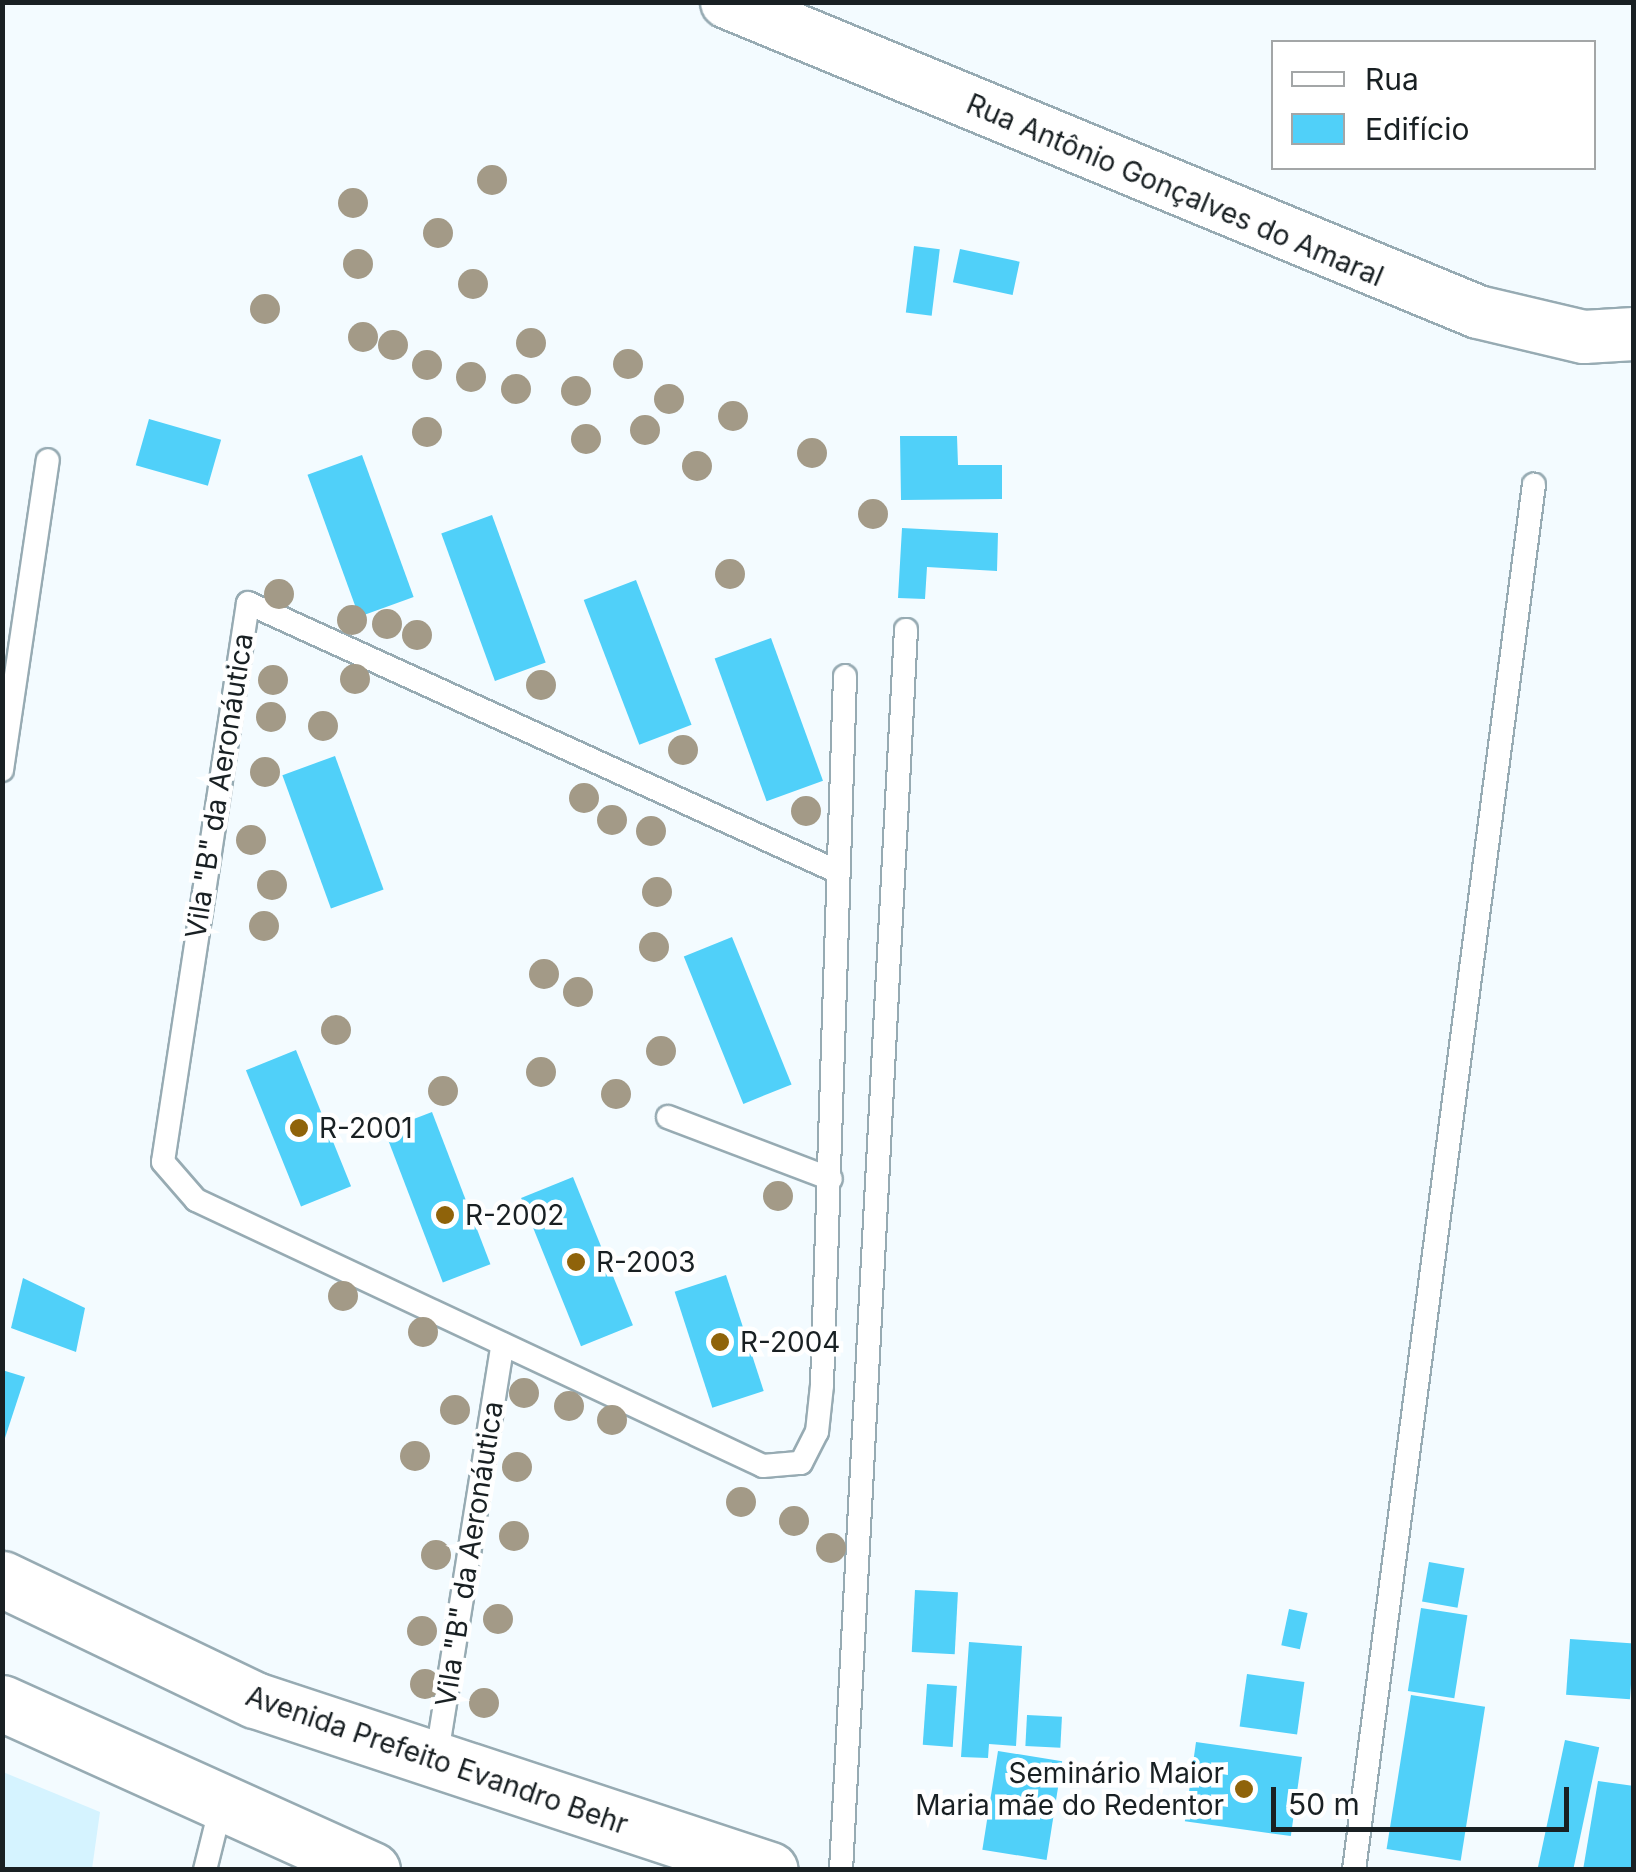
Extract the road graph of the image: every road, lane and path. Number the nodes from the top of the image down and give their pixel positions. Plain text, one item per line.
1 (727, 2) edge
2 (1634, 334) edge
3 (48, 460) dead end
4 (1534, 484) dead end
5 (906, 630) dead end
6 (844, 676) dead end
7 (2, 770) edge
8 (836, 871) junction
9 (668, 1117) dead end
10 (830, 1179) junction
11 (504, 1344) junction
12 (2, 1579) edge
13 (2, 1703) edge
14 (436, 1765) junction
15 (221, 1806) junction
16 (204, 1870) edge
17 (372, 1870) edge
18 (770, 1870) edge
19 (840, 1870) edge
20 (1354, 1870) edge

1 - 2 street, Rua Antônio Gonçalves do Amaral
3 - 7 lane
4 - 20 lane
5 - 19 lane
6 - 8 lane, Vila "B" da Aeronáutica
8 - 10 lane, Vila "B" da Aeronáutica
8 - 11 lane, Vila "B" da Aeronáutica
9 - 10 lane
10 - 11 lane, Vila "B" da Aeronáutica
11 - 14 lane, Vila "B" da Aeronáutica
12 - 14 highway, Avenida Prefeito Evandro Behr
13 - 15 highway
14 - 18 highway, Avenida Prefeito Evandro Behr
15 - 16 lane
15 - 17 highway

